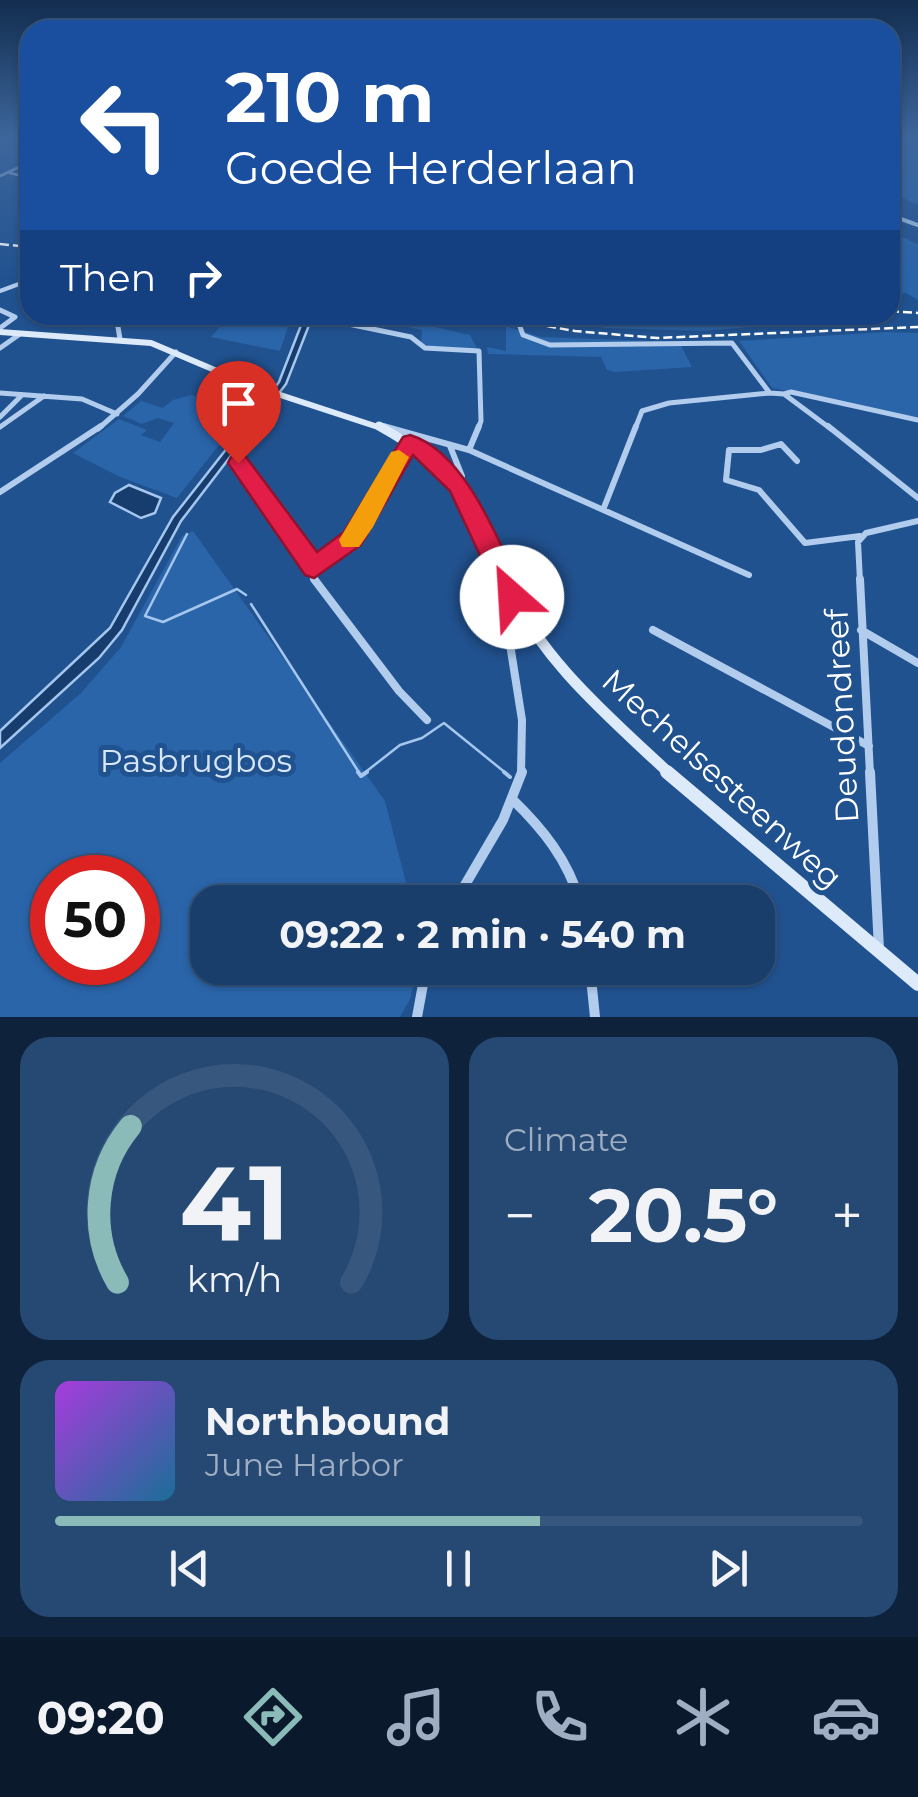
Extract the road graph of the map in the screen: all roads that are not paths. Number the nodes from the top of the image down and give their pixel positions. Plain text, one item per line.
1 (0, 310) edge
2 (116, 325) edge
3 (354, 325) edge
4 (519, 325) edge
5 (0, 330) edge
6 (21, 333) junction
7 (120, 339) junction
8 (1, 347) edge
9 (176, 352) junction
10 (0, 393) edge
11 (770, 393) junction
12 (784, 394) junction
13 (22, 395) junction
14 (44, 396) junction
15 (117, 414) junction
16 (0, 417) edge
17 (918, 420) edge
18 (377, 425) junction
19 (0, 427) edge
20 (410, 442) junction
21 (450, 445) junction
22 (469, 450) junction
23 (798, 461) dead end
24 (238, 463) dead end
25 (460, 487) junction
26 (0, 492) edge
27 (918, 498) edge
28 (602, 510) junction
29 (918, 521) edge
30 (860, 536) junction
31 (314, 568) junction
32 (749, 575) dead end
33 (526, 620) junction
34 (652, 630) dead end
35 (861, 630) junction
36 (535, 635) junction
37 (510, 646) junction
38 (918, 663) edge
39 (427, 720) dead end
40 (870, 747) junction
41 (512, 799) junction
42 (465, 885) edge
43 (573, 885) edge
44 (880, 954) junction
45 (918, 984) edge
46 (423, 985) edge
47 (592, 985) edge
48 (418, 1017) edge
49 (595, 1017) edge

1 - 5 street
2 - 7 street
3 - 22 street
4 - 11 street, bridge
5 - 6 main road
6 - 7 main road
6 - 8 street
7 - 9 main road
9 - 15 street
9 - 18 main road, Mechelsesteenweg
10 - 13 street
11 - 12 street
11 - 28 street
12 - 17 street
12 - 27 street
13 - 14 street
13 - 16 street
14 - 15 street
14 - 19 street
15 - 26 street
18 - 20 main road, Mechelsesteenweg
18 - 21 street
20 - 25 main road, Mechelsesteenweg
20 - 31 street
21 - 22 street
21 - 25 street, Mechelsesteenweg
22 - 28 street
23 - 30 street
24 - 31 street
25 - 33 main road, Mechelsesteenweg
28 - 32 street
29 - 30 street
30 - 35 street, Deudondreef
31 - 39 street
33 - 36 main road, Mechelsesteenweg
33 - 37 street
34 - 40 street
35 - 38 street
35 - 40 street, Deudondreef
36 - 37 street
36 - 44 main road, Mechelsesteenweg
37 - 41 street
40 - 44 street, Deudondreef
41 - 42 street
41 - 43 street
44 - 45 main road, Mechelsesteenweg
46 - 48 street
47 - 49 street

